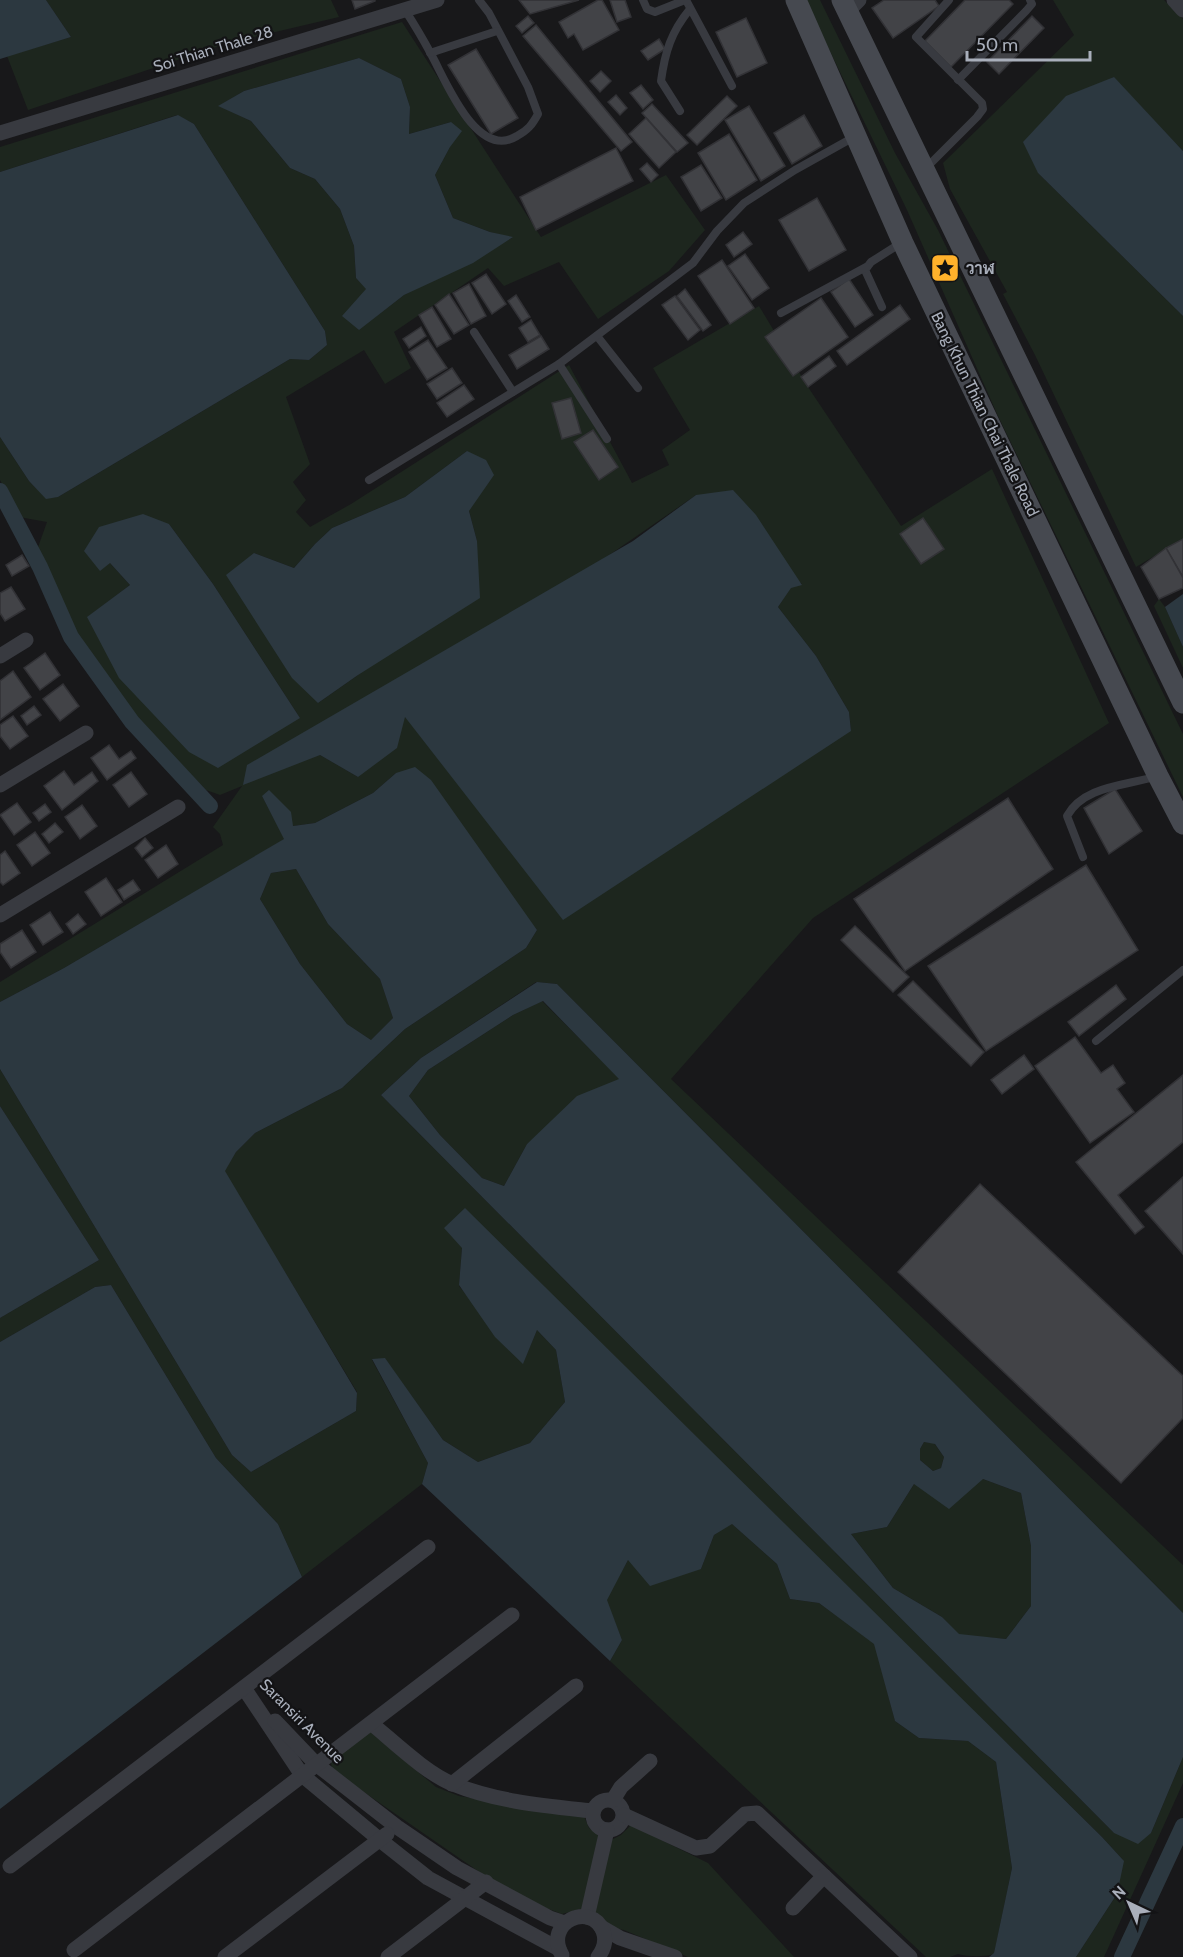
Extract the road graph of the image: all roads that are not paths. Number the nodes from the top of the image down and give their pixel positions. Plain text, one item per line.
1 (437, 0) edge
2 (479, 0) edge
3 (643, 0) edge
4 (686, 0) edge
5 (796, 0) edge
6 (828, 0) edge
7 (949, 0) edge
8 (1030, 0) edge
9 (1174, 0) edge
10 (850, 4) edge
11 (690, 9) junction
12 (405, 10) junction
13 (1183, 10) edge
14 (496, 31) junction
15 (430, 53) junction
16 (958, 80) junction
17 (732, 86) dead end
18 (680, 111) dead end
19 (0, 133) edge
20 (856, 137) junction
21 (924, 170) junction
22 (947, 217) junction
23 (903, 243) junction
24 (866, 267) junction
25 (882, 307) dead end
26 (781, 313) dead end
27 (474, 332) dead end
28 (597, 336) junction
29 (559, 364) junction
30 (638, 388) dead end
31 (513, 392) junction
32 (607, 439) dead end
33 (369, 480) dead end
34 (26, 640) dead end
35 (0, 656) edge
36 (1183, 704) edge
37 (87, 733) dead end
38 (1158, 776) junction
39 (0, 785) edge
40 (178, 807) dead end
41 (1183, 824) edge
42 (1083, 857) dead end
43 (0, 915) edge
44 (1183, 970) edge
45 (1096, 1041) dead end
46 (428, 1547) dead end
47 (512, 1615) dead end
48 (576, 1686) dead end
49 (244, 1689) junction
50 (372, 1724) junction
51 (650, 1761) dead end
52 (316, 1764) junction
53 (302, 1774) junction
54 (452, 1784) junction
55 (613, 1800) junction
56 (593, 1811) junction
57 (624, 1815) junction
58 (397, 1827) junction
59 (607, 1830) junction
60 (380, 1840) junction
61 (10, 1866) dead end
62 (824, 1876) junction
63 (486, 1882) junction
64 (465, 1898) junction
65 (793, 1908) dead end
66 (587, 1917) junction
67 (565, 1923) junction
68 (602, 1927) junction
69 (898, 1946) junction
70 (74, 1950) dead end
71 (561, 1954) edge
72 (225, 1957) edge
73 (388, 1957) edge
74 (601, 1957) edge
75 (675, 1957) edge
76 (887, 1957) edge
77 (910, 1957) edge

1 - 12 street, Soi Thian Thale 28
2 - 14 lane
3 - 4 lane
4 - 11 lane
5 - 20 main road, Bang Khun Thian Chai Thale Road
6 - 22 main road
7 - 16 lane
8 - 16 lane
9 - 13 street
10 - 21 main road
11 - 17 lane
11 - 18 lane
12 - 15 lane
12 - 19 street, Soi Thian Thale 28
14 - 15 lane
14 - 15 lane
16 - 21 lane
20 - 23 main road, Bang Khun Thian Chai Thale Road
20 - 28 lane
21 - 22 main road
22 - 36 main road
23 - 24 lane
23 - 38 main road, Bang Khun Thian Chai Thale Road
24 - 25 lane
24 - 26 lane
27 - 31 lane
28 - 29 lane
28 - 30 lane
29 - 31 lane
29 - 32 lane
31 - 33 lane
34 - 35 street
37 - 39 street
38 - 41 main road, Bang Khun Thian Chai Thale Road
38 - 42 lane
40 - 43 street
44 - 45 lane
46 - 49 street
47 - 50 street
48 - 54 street
49 - 52 street, Saransiri Avenue
49 - 53 street, Saransiri Avenue
49 - 61 street
50 - 52 street
50 - 54 street
51 - 55 street
52 - 53 street
52 - 58 street, Saransiri Avenue
53 - 60 street, Saransiri Avenue
53 - 70 street
54 - 56 street
55 - 56 street
55 - 57 street
56 - 59 street
57 - 59 street
57 - 62 street
58 - 60 street
58 - 63 street, Saransiri Avenue
59 - 66 street
60 - 64 street, Saransiri Avenue
60 - 72 street
62 - 65 street
62 - 69 street
63 - 64 street
63 - 67 street, Saransiri Avenue
64 - 71 street, Saransiri Avenue
64 - 73 street
66 - 67 street
66 - 68 street
67 - 71 street
68 - 74 street
68 - 75 street
69 - 76 street
69 - 77 street

